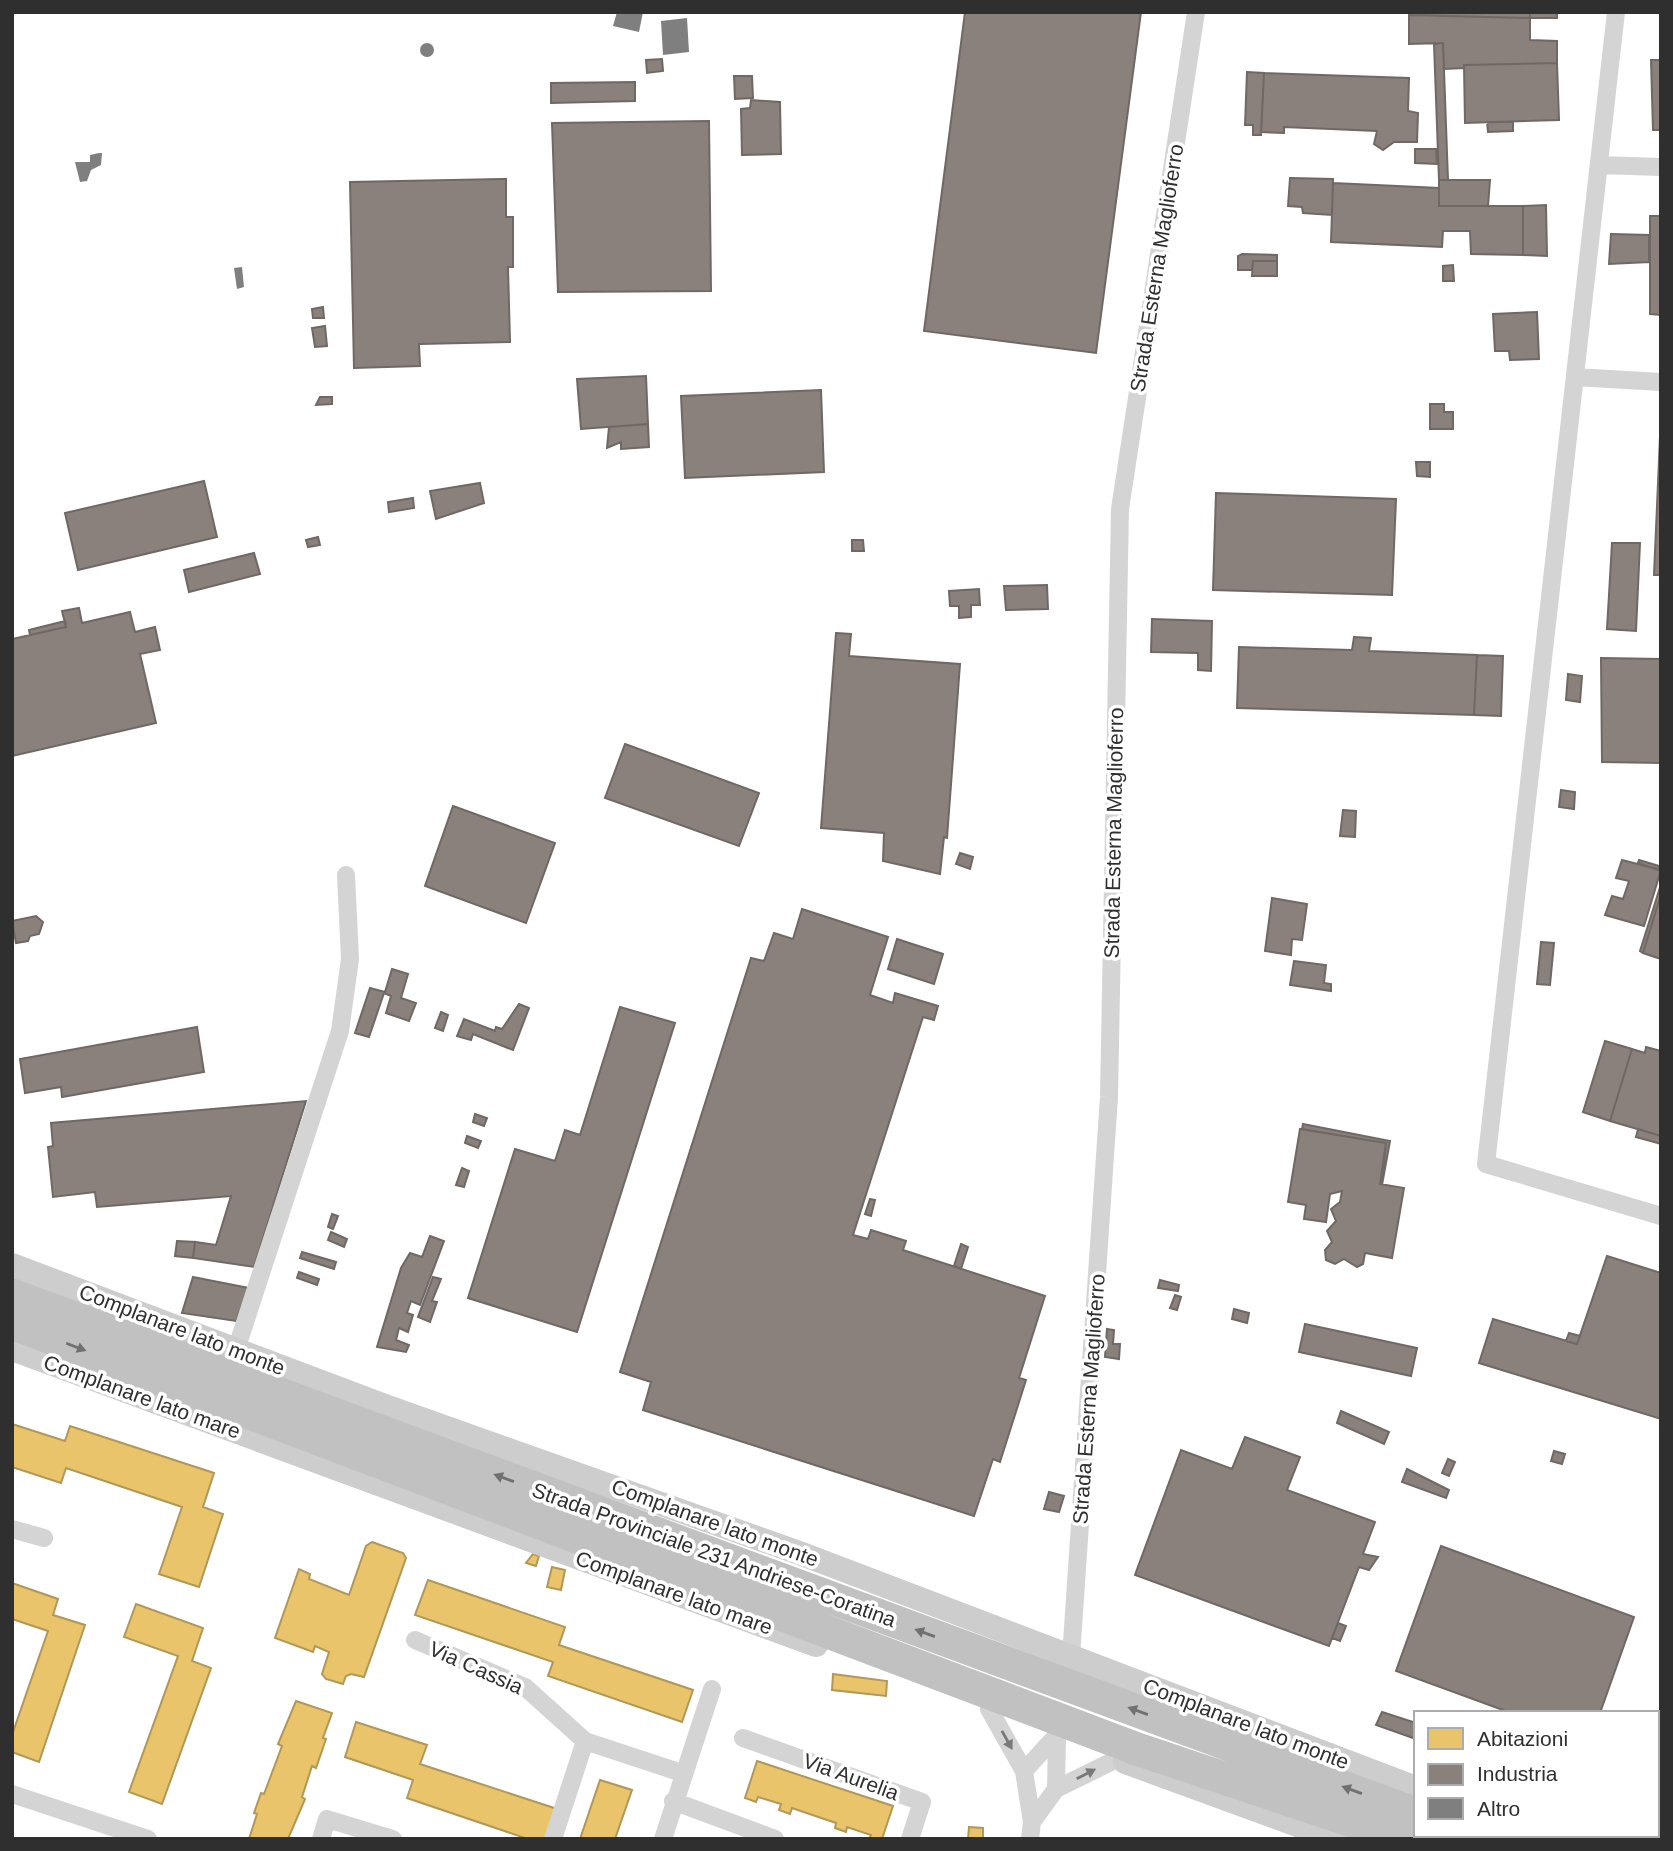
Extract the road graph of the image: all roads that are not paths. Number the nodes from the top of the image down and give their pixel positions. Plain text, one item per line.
1 (1196, 12) edge
2 (1616, 12) edge
3 (1599, 165) junction
4 (1661, 167) edge
5 (1575, 377) junction
6 (1661, 382) edge
7 (345, 875) dead end
8 (1661, 1216) edge
9 (12, 1265) edge
10 (12, 1296) edge
11 (12, 1323) edge
12 (12, 1349) edge
13 (236, 1350) junction
14 (12, 1529) edge
15 (44, 1538) dead end
16 (415, 1640) dead end
17 (1071, 1657) junction
18 (712, 1689) dead end
19 (989, 1709) junction
20 (1057, 1735) junction
21 (743, 1738) dead end
22 (585, 1741) junction
23 (1117, 1759) junction
24 (1024, 1771) junction
25 (682, 1773) junction
26 (1414, 1787) edge
27 (1055, 1789) junction
28 (12, 1794) edge
29 (673, 1801) junction
30 (1414, 1813) edge
31 (1031, 1830) edge
32 (148, 1839) edge
33 (321, 1839) edge
34 (393, 1839) edge
35 (553, 1839) edge
36 (663, 1839) edge
37 (775, 1839) edge
38 (910, 1839) edge
39 (1336, 1839) edge
40 (1406, 1839) edge

1 - 17 street, Strada Esterna Maglioferro
2 - 3 street
3 - 4 street
3 - 5 street
5 - 6 street
5 - 8 street
7 - 13 street
9 - 13 street, Complanare lato monte
30 -> 10 highway, Strada Provinciale 231 Andriese-Coratina
11 -> 40 highway, Strada Provinciale 231 Andriese-Coratina
12 - 19 street, Complanare lato mare
13 - 17 street, Complanare lato monte
14 - 15 street
16 - 22 street, Via Cassia
17 - 26 street, Complanare lato monte
18 - 25 street
19 - 20 street, Complanare lato mare
19 -> 24 street
20 - 23 street, Complanare lato mare
20 - 24 street
20 - 27 street
21 - 38 street, Via Aurelia
22 - 25 street, Via Cassia
22 - 35 street
27 -> 23 street
23 - 39 street, Complanare lato mare
24 - 31 street
25 - 29 street
27 - 31 street
28 - 32 street
29 - 36 street
29 - 37 street
33 - 34 street

